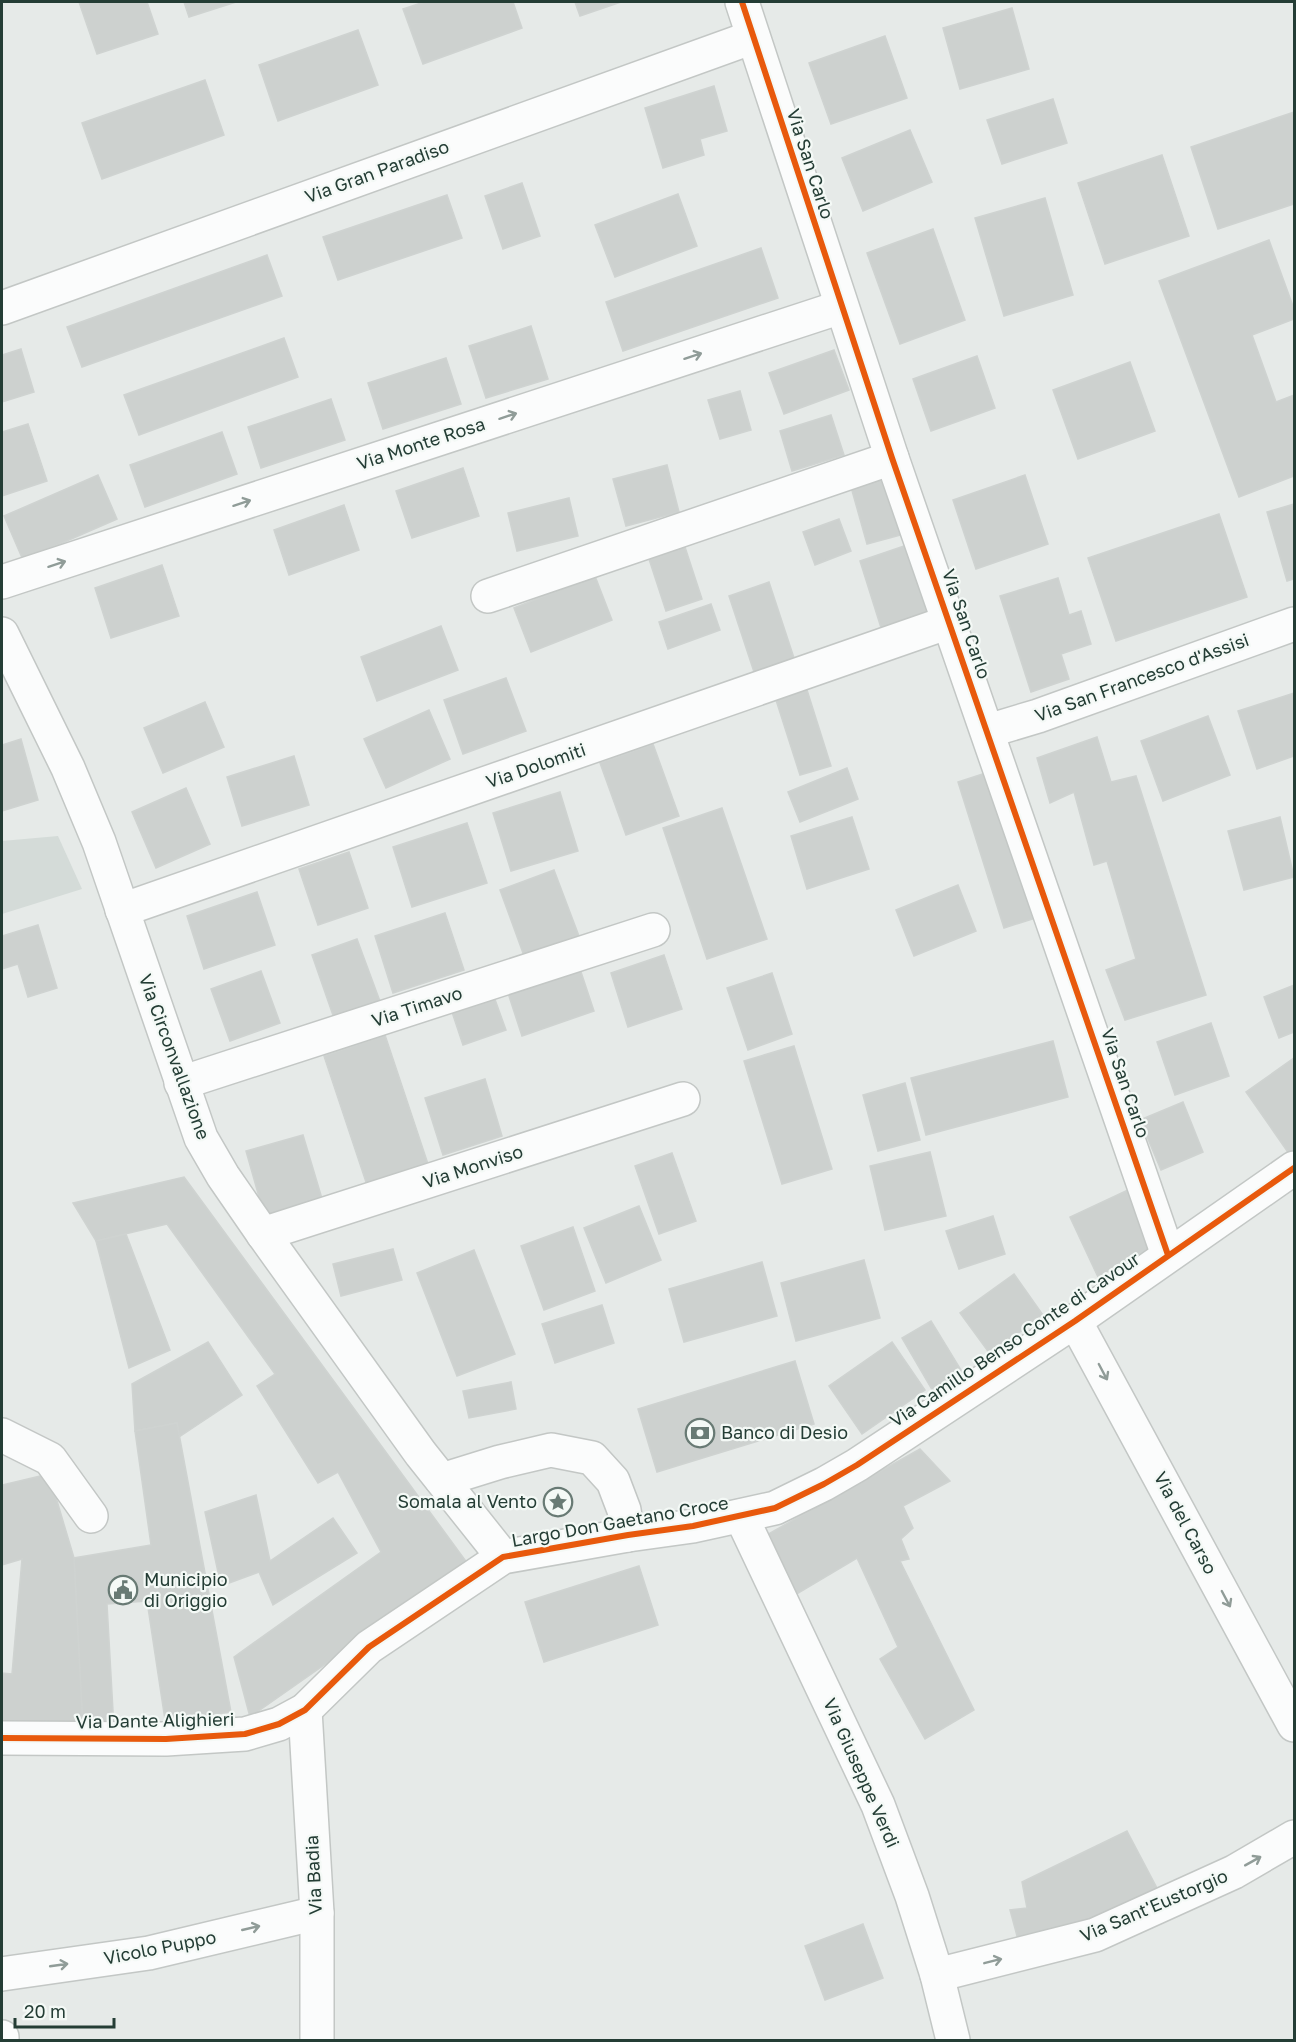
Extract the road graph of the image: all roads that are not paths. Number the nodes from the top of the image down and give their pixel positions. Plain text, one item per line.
1 (742, 2) edge
2 (753, 37) junction
3 (841, 307) junction
4 (2, 308) edge
5 (892, 458) junction
6 (2, 582) edge
7 (488, 596) dead end
8 (949, 622) junction
9 (1294, 624) edge
10 (2, 634) edge
11 (988, 731) junction
12 (122, 910) junction
13 (653, 930) dead end
14 (181, 1083) junction
15 (683, 1099) dead end
16 (1294, 1168) edge
17 (263, 1234) junction
18 (1168, 1254) junction
19 (1075, 1321) junction
20 (2, 1435) edge
21 (442, 1480) junction
22 (91, 1516) dead end
23 (741, 1516) junction
24 (628, 1535) junction
25 (503, 1557) junction
26 (305, 1710) junction
27 (1294, 1725) edge
28 (2, 1738) edge
29 (1294, 1837) edge
30 (316, 1913) junction
31 (2, 1974) edge
32 (937, 1975) junction
33 (317, 2040) edge
34 (953, 2040) edge

1 - 2 street, Via San Carlo
2 - 3 street, Via San Carlo
2 - 4 street, Via Gran Paradiso
3 - 5 street, Via San Carlo
6 -> 3 street, Via Monte Rosa
5 - 7 street
5 - 8 street, Via San Carlo
8 - 11 street, Via San Carlo
8 - 12 street, Via Dolomiti
9 - 11 street, Via San Francesco d'Assisi
10 - 12 street, Via Circonvallazione
11 - 18 street, Via San Carlo
12 - 14 street, Via Circonvallazione
13 - 14 street, Via Timavo
14 - 17 street, Via Circonvallazione
15 - 17 street, Via Monviso
16 - 18 street, Via Camillo Benso Conte di Cavour
17 - 21 street, Via Circonvallazione
18 - 19 street, Via Camillo Benso Conte di Cavour
19 - 23 street, Via Camillo Benso Conte di Cavour
19 -> 27 street, Via del Carso
20 - 22 street
21 - 24 street, Largo Don Gaetano Croce
21 - 25 street, Via Circonvallazione
23 - 24 street, Largo Don Gaetano Croce
23 - 32 street, Via Giuseppe Verdi
24 - 25 street, Largo Don Gaetano Croce
25 - 26 street, Via Dante Alighieri
26 - 28 street, Via Dante Alighieri
26 - 30 street, Via Badia
32 -> 29 street, Via Sant'Eustorgio
31 -> 30 street, Vicolo Puppo
30 - 33 street, Via Badia
32 - 34 street, Via Giuseppe Verdi

